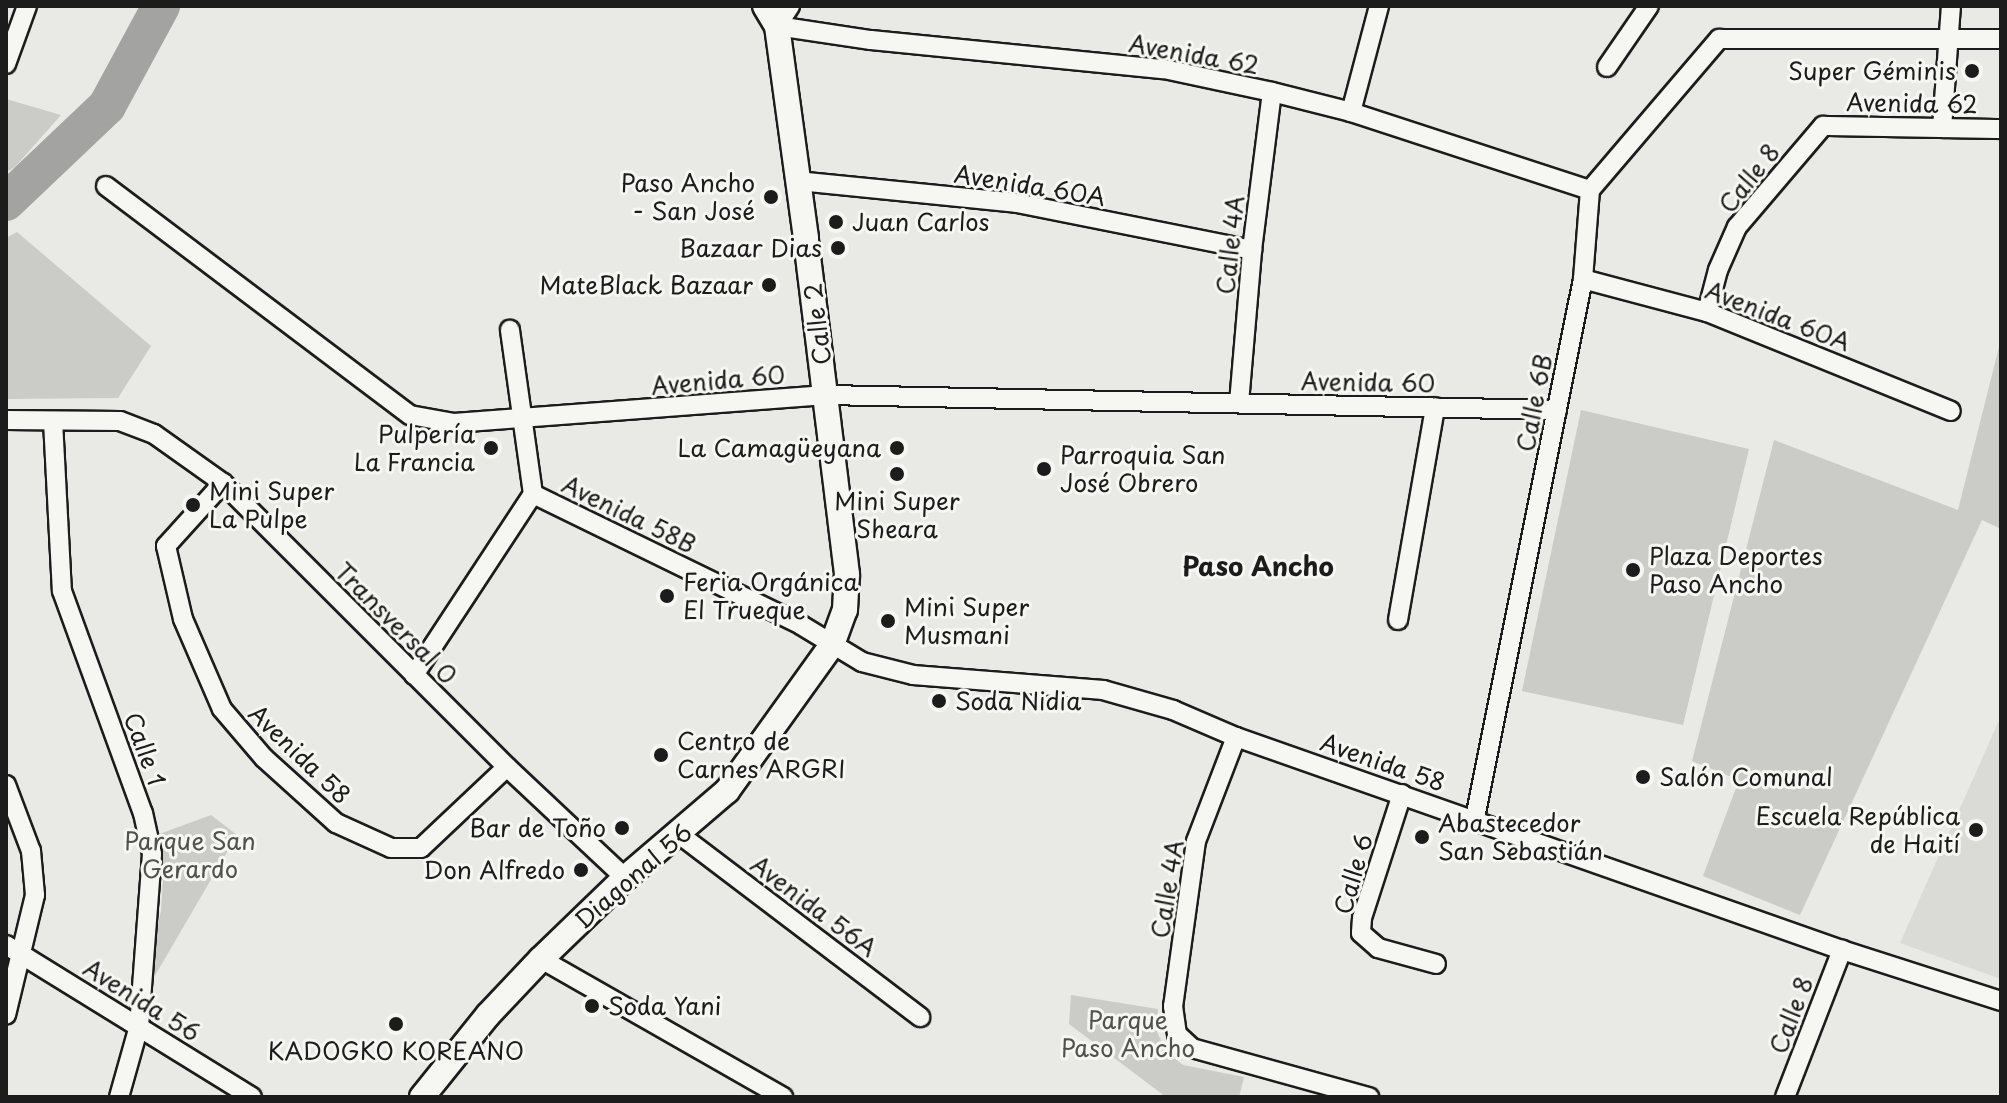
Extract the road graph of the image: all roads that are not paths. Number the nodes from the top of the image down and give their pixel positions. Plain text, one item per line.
1 (27, 6) edge
2 (1379, 6) edge
3 (1649, 6) edge
4 (1951, 6) edge
5 (777, 13) edge
6 (1949, 38) junction
7 (2001, 39) edge
8 (6, 64) edge
9 (1607, 67) dead end
10 (1272, 92) junction
11 (1351, 112) junction
12 (1823, 126) joint
13 (1942, 128) junction
14 (2001, 129) edge
15 (798, 181) junction
16 (106, 186) dead end
17 (1590, 190) junction
18 (1252, 250) junction
19 (1583, 279) junction
20 (1707, 312) junction
21 (510, 330) dead end
22 (826, 395) junction
23 (1239, 403) junction
24 (1435, 407) junction
25 (1557, 410) junction
26 (1951, 411) dead end
27 (521, 419) junction
28 (6, 420) edge
29 (53, 421) junction
30 (223, 483) junction
31 (533, 494) junction
32 (1398, 620) dead end
33 (832, 645) junction
34 (414, 675) junction
35 (1236, 737) junction
36 (507, 767) junction
37 (6, 785) edge
38 (1402, 794) junction
39 (1475, 818) junction
40 (679, 834) junction
41 (625, 878) junction
42 (14, 950) edge
43 (1842, 950) junction
44 (541, 959) junction
45 (1436, 964) dead end
46 (2001, 1001) edge
47 (6, 1015) edge
48 (920, 1017) dead end
49 (139, 1026) junction
50 (119, 1097) edge
51 (252, 1097) edge
52 (422, 1097) edge
53 (783, 1097) edge
54 (1369, 1097) edge
55 (1785, 1097) edge

1 - 8 street
2 - 11 street
3 - 9 street
4 - 6 street
5 - 10 street, Avenida 62
5 - 15 main road, Calle 2
6 - 7 street
6 - 13 street
6 - 17 street
10 - 11 street, Avenida 62
10 - 18 street, Calle 4A
11 - 17 street, Avenida 62
12 - 13 street, Avenida 62
12 - 20 street, Calle 8
13 - 14 street, Avenida 62
15 - 18 street, Avenida 60A
15 - 22 main road, Calle 2
16 - 27 street, Avenida 60
17 - 19 street, Calle 6B
18 - 23 street, Calle 4A
19 - 20 street, Avenida 60A
19 - 25 street, Calle 6B
20 - 26 street, Avenida 60A
21 - 27 street
22 - 23 street, Avenida 60
22 - 27 street, Avenida 60
22 - 33 main road, Calle 2
23 - 24 street, Avenida 60
24 - 25 street, Avenida 60
24 - 32 street
25 - 39 street, Calle 6B
27 - 31 street
28 - 29 street
29 - 30 street, Transversal 0
29 - 49 street, Calle 1
30 - 34 street, Transversal 0
30 - 36 street, Avenida 58
31 - 33 street, Avenida 58B
31 - 34 street
33 - 35 street, Avenida 58
33 - 40 main road, Diagonal 56
34 - 36 street, Transversal 0
35 - 38 street, Avenida 58
35 - 54 street, Calle 4A
36 - 41 street, Transversal 0
37 - 42 street
38 - 39 street, Avenida 58
38 - 45 street, Calle 6
39 - 43 street, Avenida 58
40 - 41 main road, Diagonal 56
40 - 48 street, Avenida 56A
41 - 44 main road, Diagonal 56
42 - 47 street
42 - 49 street, Avenida 56
43 - 46 street, Avenida 58
43 - 55 street, Calle 8
44 - 52 main road, Diagonal 56
44 - 53 street
49 - 50 street, Calle 1
49 - 51 street, Avenida 56

